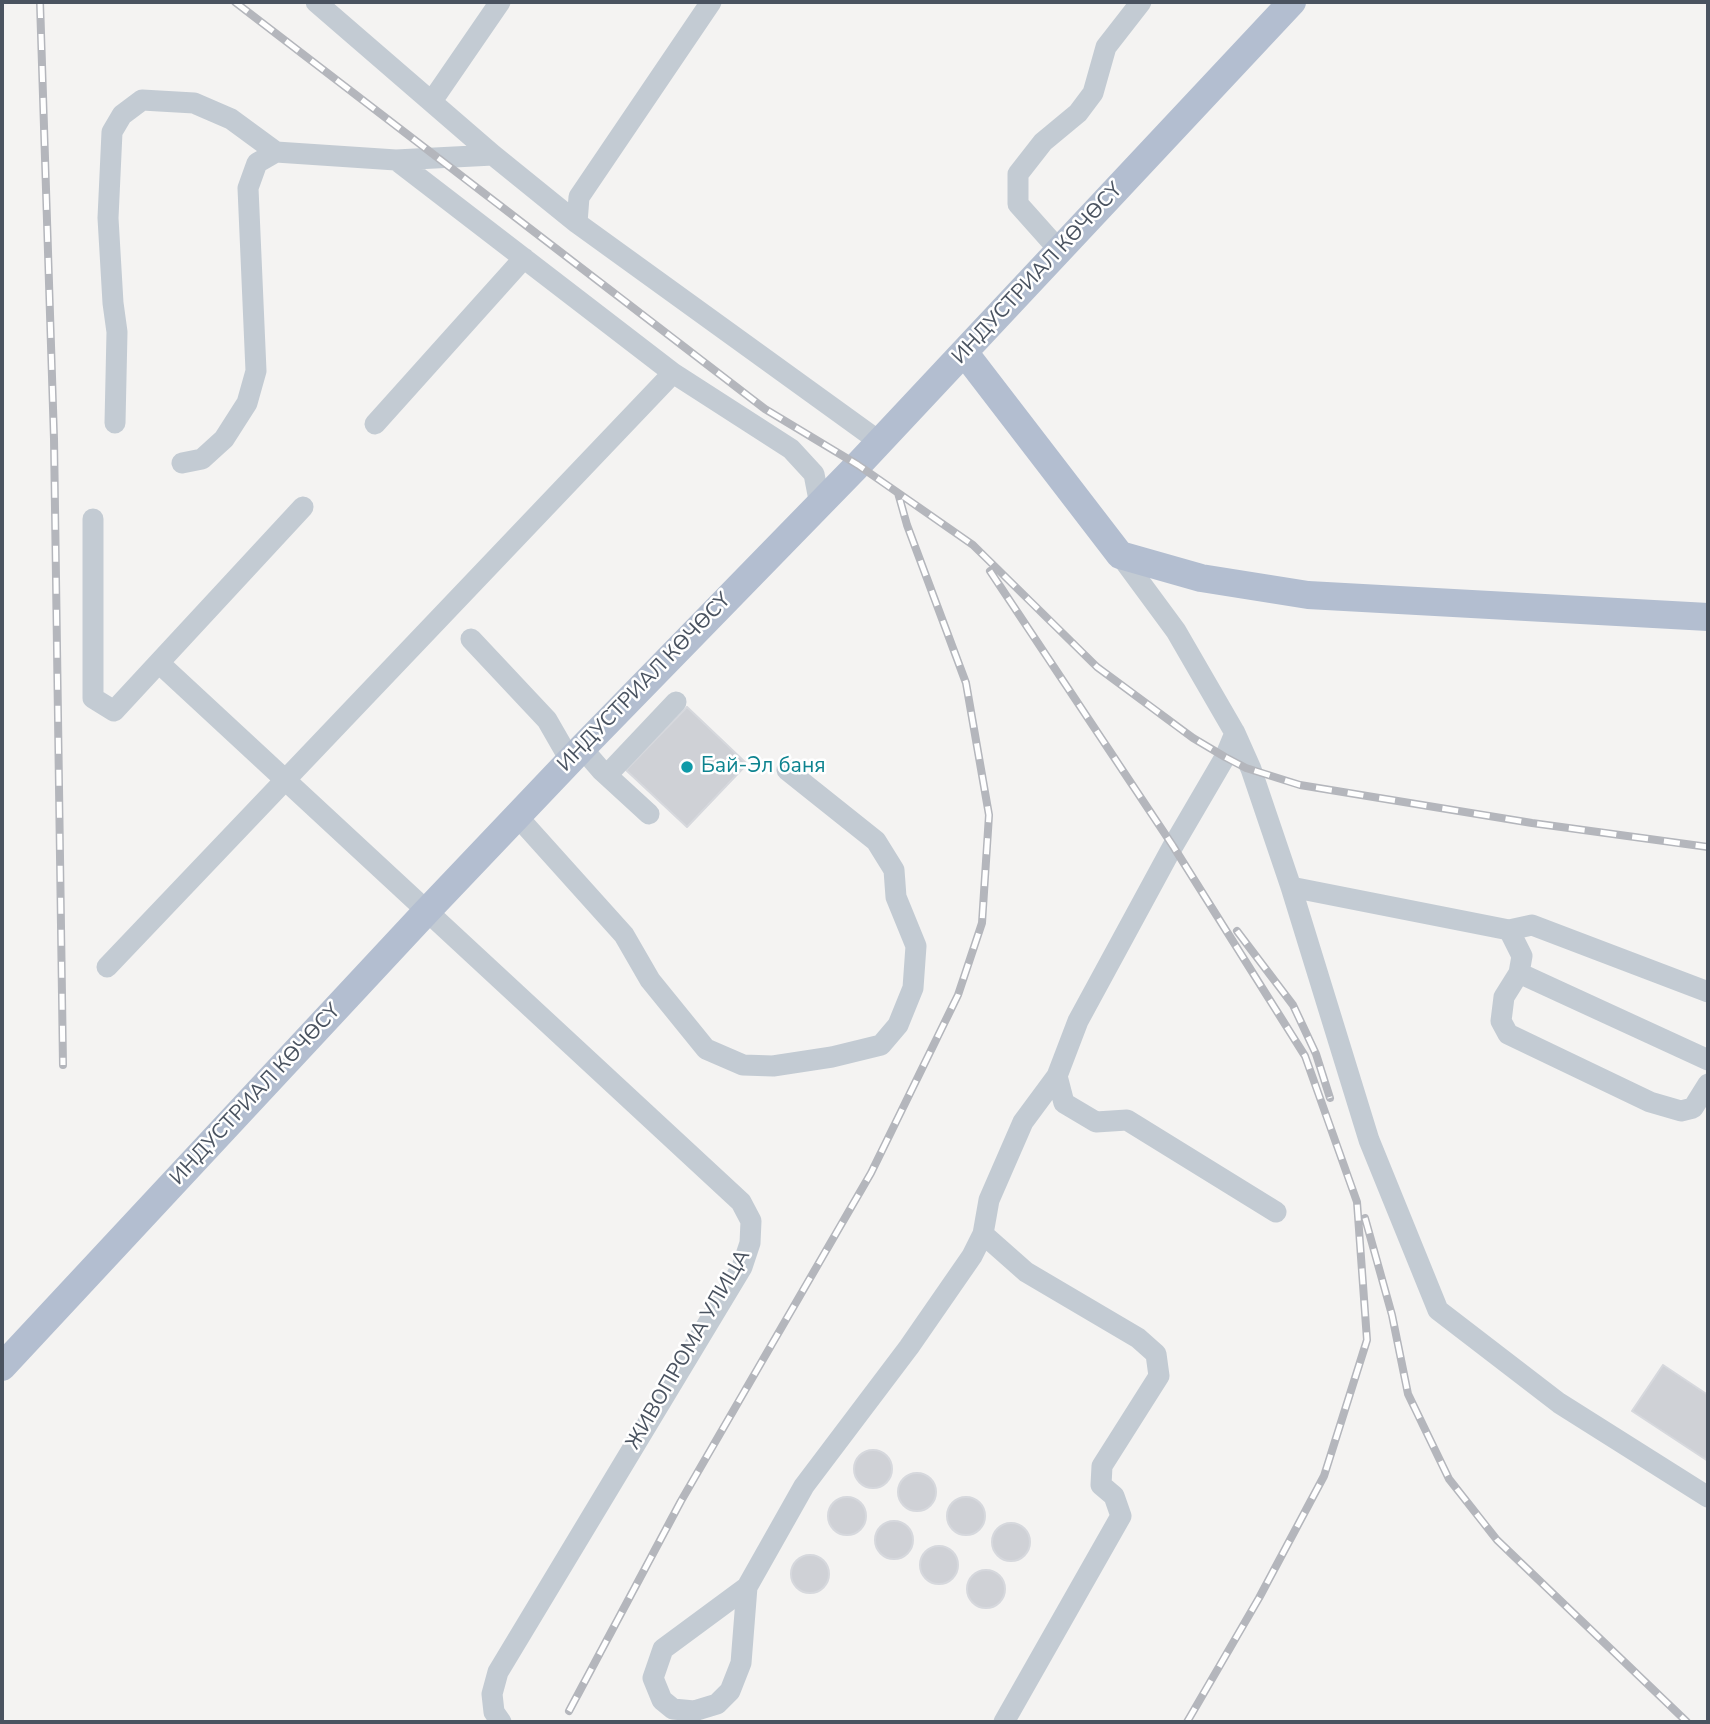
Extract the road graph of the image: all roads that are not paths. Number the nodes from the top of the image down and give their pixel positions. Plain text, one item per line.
1 (316, 2) edge
2 (500, 2) edge
3 (711, 2) edge
4 (1141, 2) edge
5 (1292, 2) edge
6 (432, 101) junction
7 (276, 152) junction
8 (493, 155) junction
9 (396, 160) junction
10 (577, 223) junction
11 (1059, 250) junction
12 (524, 258) junction
13 (964, 352) junction
14 (673, 373) junction
15 (115, 423) dead end
16 (375, 424) dead end
17 (880, 442) junction
18 (182, 463) dead end
19 (820, 505) junction
20 (303, 507) dead end
21 (93, 519) dead end
22 (1120, 555) junction
23 (1708, 617) edge
24 (471, 639) dead end
25 (159, 663) junction
26 (676, 702) dead end
27 (1235, 733) junction
28 (576, 754) junction
29 (788, 770) dead end
30 (607, 775) junction
31 (284, 780) junction
32 (649, 814) dead end
33 (517, 817) junction
34 (1291, 887) junction
35 (426, 912) junction
36 (1509, 930) junction
37 (107, 967) dead end
38 (1518, 973) junction
39 (1708, 992) edge
40 (1708, 1060) edge
41 (1057, 1076) junction
42 (1708, 1084) edge
43 (1276, 1212) dead end
44 (983, 1234) junction
45 (2, 1367) edge
46 (1708, 1497) edge
47 (747, 1587) junction
48 (500, 1722) edge
49 (1004, 1722) edge

1 - 6 street
2 - 6 street
3 - 10 street
4 - 11 street
5 - 11 main road, ИНДУСТРИАЛ КӨЧӨСҮ
6 - 8 street
7 - 9 street
7 - 15 street
7 - 18 street
8 - 9 street
8 - 10 street
9 - 12 street
10 - 17 street
11 - 13 main road, ИНДУСТРИАЛ КӨЧӨСҮ
12 - 14 street
12 - 16 street
13 - 17 main road, ИНДУСТРИАЛ КӨЧӨСҮ
13 - 22 main road
14 - 19 street
14 - 31 street
17 - 19 main road, ИНДУСТРИАЛ КӨЧӨСҮ
19 - 28 main road, ИНДУСТРИАЛ КӨЧӨСҮ
20 - 25 street
21 - 25 street
22 - 23 main road
22 - 27 street
24 - 28 street
25 - 31 street, ЖИВОПРОМА УЛИЦА
26 - 30 street
27 - 34 street
27 - 41 street
28 - 30 street
28 - 33 main road, ИНДУСТРИАЛ КӨЧӨСҮ
29 - 33 street
30 - 32 street
31 - 35 street, ЖИВОПРОМА УЛИЦА
31 - 37 street
33 - 35 main road, ИНДУСТРИАЛ КӨЧӨСҮ
34 - 36 street
34 - 46 street
35 - 45 main road, ИНДУСТРИАЛ КӨЧӨСҮ
35 - 48 street, ЖИВОПРОМА УЛИЦА
36 - 38 street
36 - 39 street
38 - 40 street
38 - 42 street
41 - 43 street
41 - 44 street
44 - 47 street
44 - 49 street
47 - 47 street

